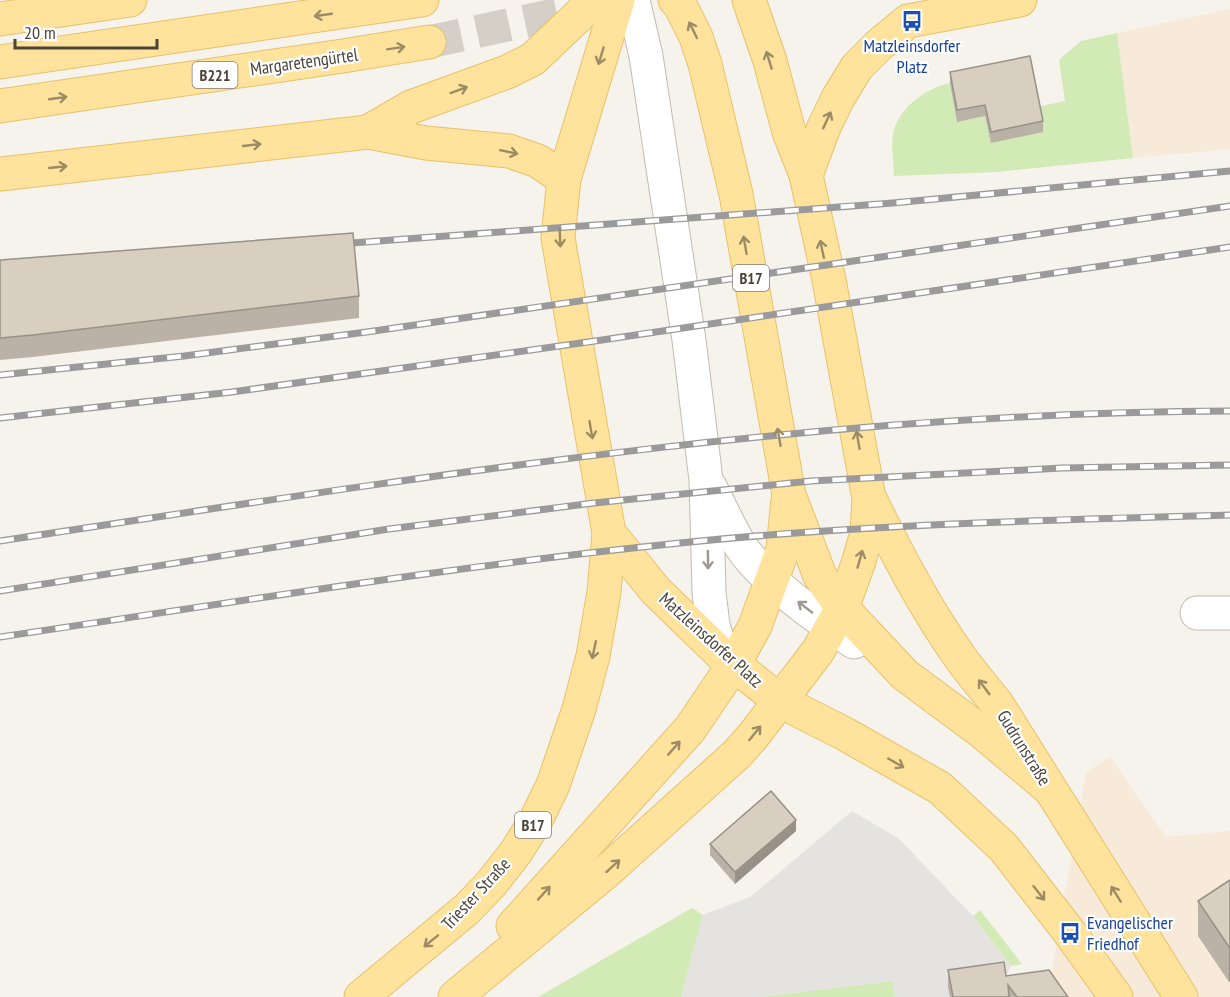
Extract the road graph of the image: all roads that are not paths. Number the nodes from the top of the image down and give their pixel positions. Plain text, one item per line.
1 (130, 0) edge
2 (422, 0) edge
3 (595, 0) edge
4 (618, 0) edge
5 (633, 0) edge
6 (675, 0) edge
7 (749, 0) edge
8 (1020, 0) edge
9 (0, 18) edge
10 (429, 42) tunnel mouth
11 (0, 62) edge
12 (0, 106) edge
13 (368, 132) junction
14 (0, 174) edge
15 (806, 175) junction
16 (564, 179) junction
17 (706, 480) junction
18 (789, 495) junction
19 (869, 498) junction
20 (609, 533) junction
21 (772, 581) junction
22 (604, 592) joint
23 (1197, 613) dead end
24 (1230, 613) edge
25 (837, 618) junction
26 (728, 659) junction
27 (905, 675) joint
28 (780, 700) junction
29 (1050, 789) junction
30 (361, 997) edge
31 (446, 997) edge
32 (455, 997) edge
33 (1116, 997) edge
34 (1181, 997) edge

1 - 9 main road
2 -> 11 main road
13 -> 3 main road
4 -> 16 main road, Matzleinsdorfer Platz / B17
5 - 17 lane
18 -> 6 main road, B17
15 -> 7 main road, Matzleinsdorfer Platz
15 -> 8 main road
12 -> 10 main road, Margaretengürtel / B221
14 -> 13 main road
13 -> 16 main road
19 -> 15 main road, Matzleinsdorfer Platz
16 -> 20 main road, Matzleinsdorfer Platz / B17
17 - 21 lane
17 -> 26 lane
18 - 21 main road, B17
18 - 25 main road
25 -> 19 main road, Matzleinsdorfer Platz
29 -> 19 main road, Gudrunstraße
20 - 22 main road, Matzleinsdorfer Platz / B17
20 - 26 main road, Matzleinsdorfer Platz
25 -> 21 lane
21 - 26 main road, B17
22 -> 30 main road, Triester Straße / B17
23 - 24 lane
25 - 27 lane
25 - 28 main road, Matzleinsdorfer Platz
26 - 28 main road, Matzleinsdorfer Platz
31 -> 26 main road, B17
27 - 29 main road
32 -> 28 main road
28 -> 33 main road
34 -> 29 main road, Gudrunstraße

